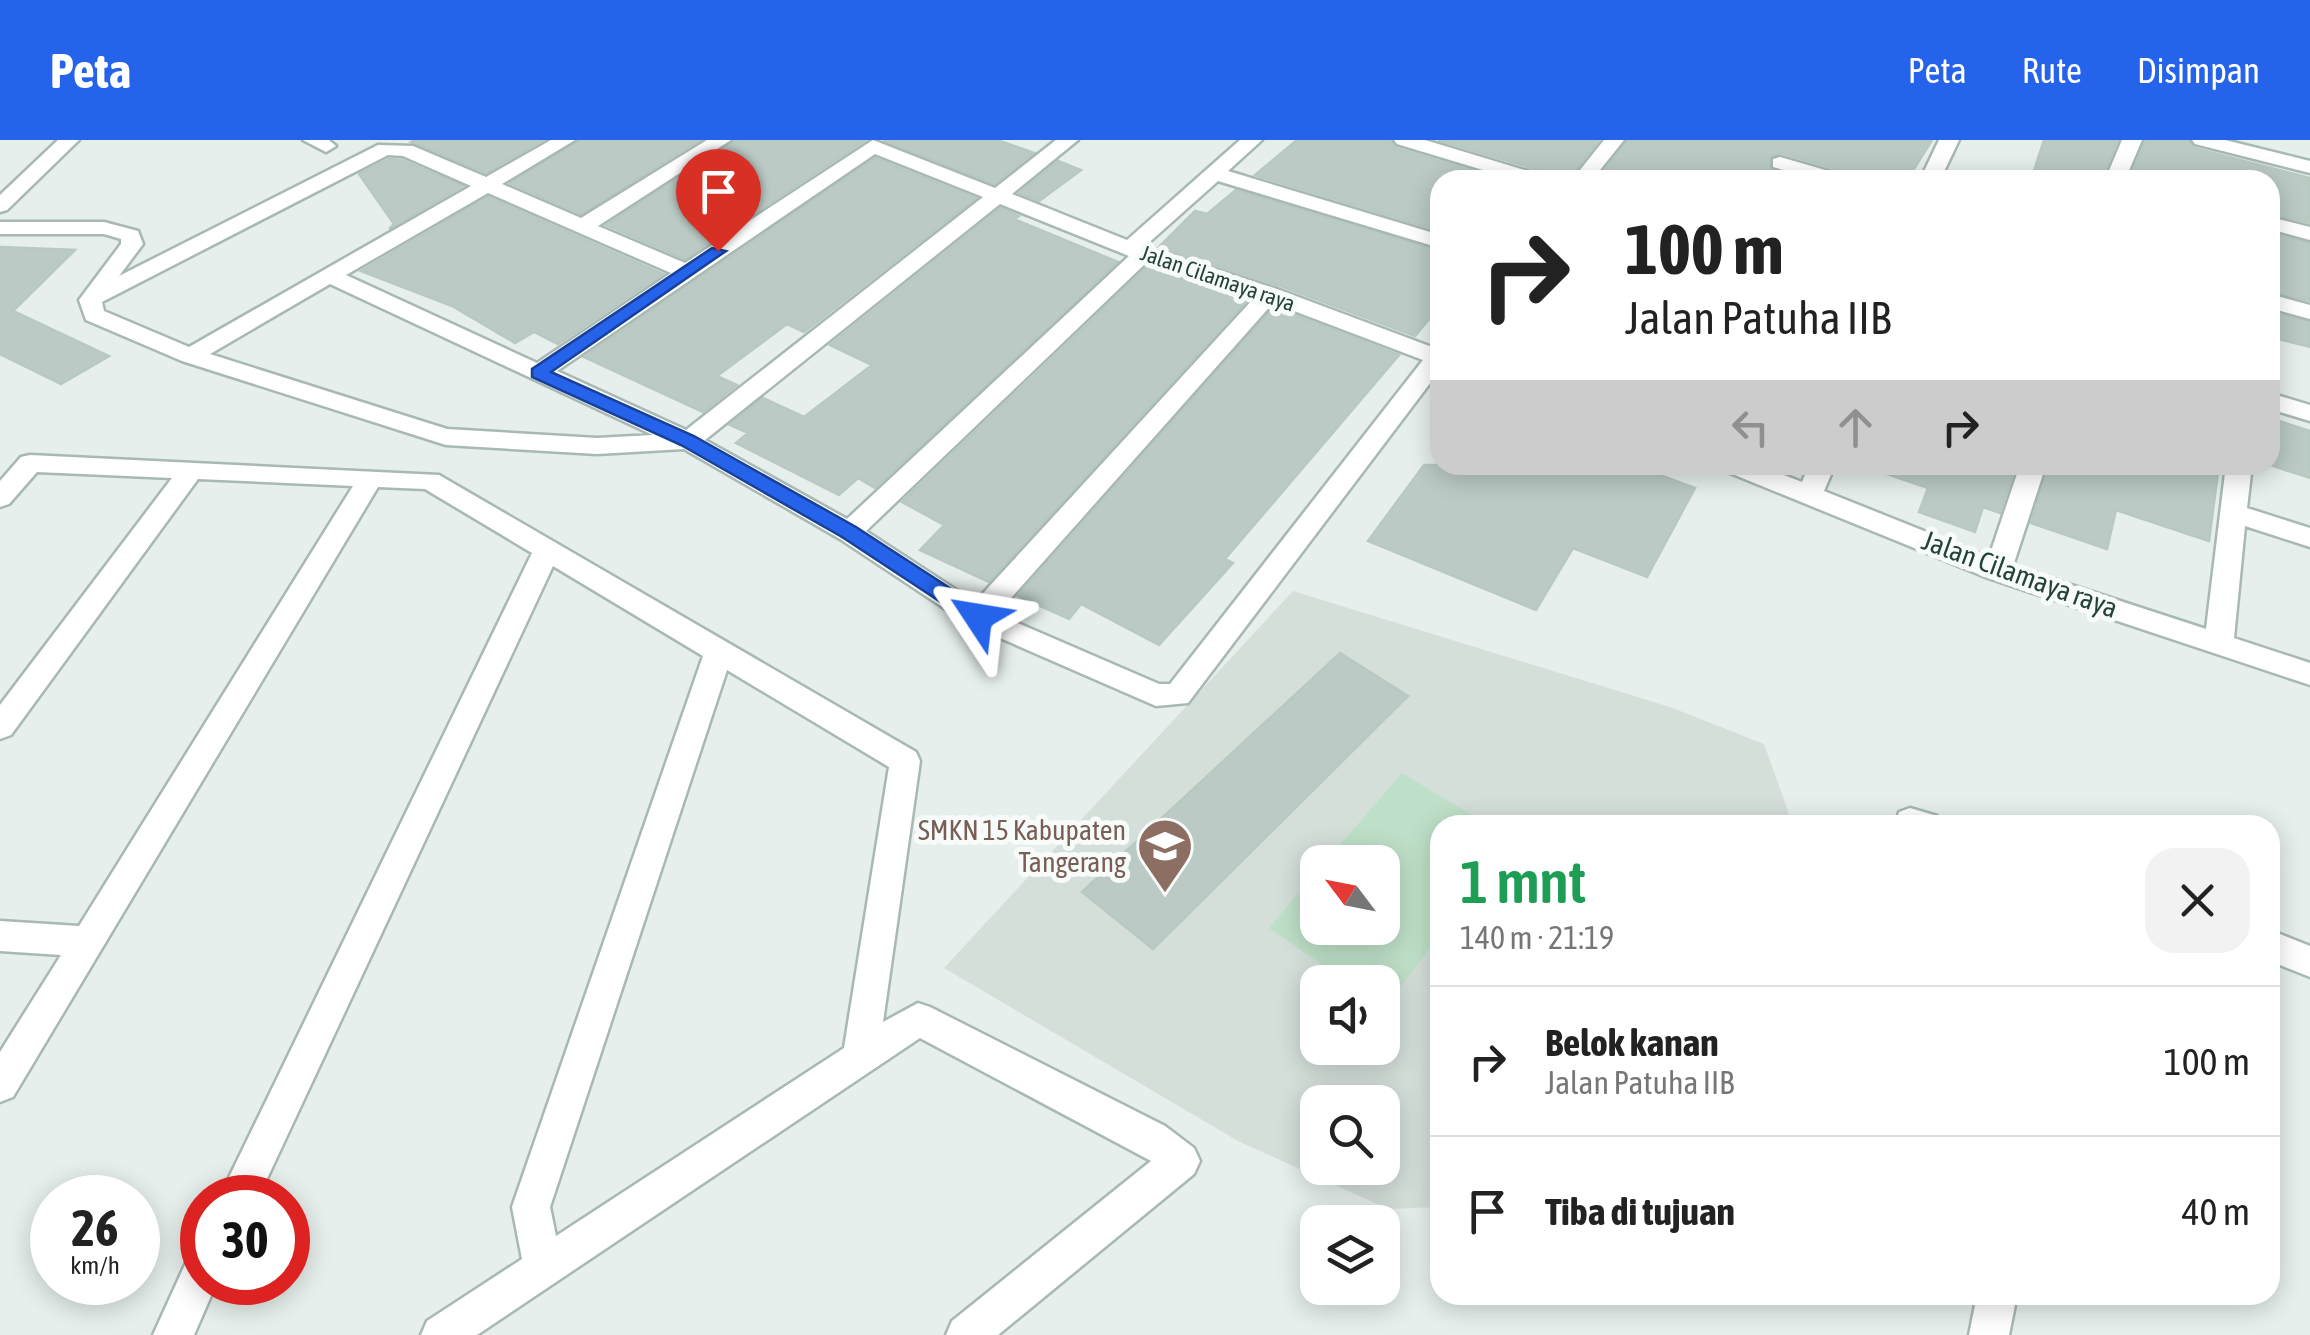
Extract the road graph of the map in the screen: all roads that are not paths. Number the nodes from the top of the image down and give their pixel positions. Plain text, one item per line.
1 (69, 140) edge
2 (565, 140) edge
3 (720, 140) edge
4 (1068, 140) edge
5 (1252, 140) edge
6 (1404, 140) edge
7 (1614, 140) edge
8 (1795, 140) edge
9 (1950, 140) edge
10 (2132, 140) edge
11 (2202, 140) edge
12 (2308, 140) edge
13 (2307, 167) edge
14 (1504, 170) edge
15 (1590, 170) edge
16 (1775, 170) edge
17 (1935, 170) edge
18 (2120, 170) edge
19 (1216, 174) junction
20 (486, 186) junction
21 (997, 195) junction
22 (0, 206) edge
23 (2280, 226) edge
24 (0, 228) edge
25 (580, 228) junction
26 (2310, 234) edge
27 (1430, 239) edge
28 (1136, 251) junction
29 (687, 272) junction
30 (330, 276) junction
31 (1269, 294) junction
32 (90, 300) junction
33 (2280, 303) edge
34 (2310, 312) edge
35 (1430, 355) edge
36 (190, 356) junction
37 (1430, 370) edge
38 (538, 373) junction
39 (2280, 404) edge
40 (2310, 413) edge
41 (688, 440) junction
42 (191, 470) junction
43 (1761, 475) edge
44 (1818, 475) edge
45 (2029, 475) edge
46 (2237, 475) edge
47 (370, 478) junction
48 (1810, 493) junction
49 (0, 498) edge
50 (2231, 512) junction
51 (849, 532) junction
52 (2310, 538) edge
53 (547, 550) junction
54 (1998, 570) junction
55 (978, 617) junction
56 (2219, 642) junction
57 (719, 651) junction
58 (2310, 674) edge
59 (0, 727) edge
60 (0, 936) edge
61 (87, 942) junction
62 (2280, 950) edge
63 (2310, 962) edge
64 (860, 1058) junction
65 (0, 1085) edge
66 (249, 1175) edge
67 (543, 1268) junction
68 (186, 1305) edge
69 (1995, 1305) edge
70 (172, 1335) edge
71 (441, 1335) edge
72 (966, 1335) edge
73 (1988, 1335) edge

1 - 22 street
2 - 20 street
3 - 25 street
4 - 21 street
5 - 19 street, Jalan Cilamaya raya
6 - 14 street
7 - 15 street
8 - 16 street
9 - 17 street
10 - 18 street
11 - 13 street
12 - 13 street
19 - 27 street
19 - 28 street, Jalan Cilamaya raya
20 - 25 street
20 - 30 street
20 - 32 street
21 - 28 street, Jalan Cilamaya raya
21 - 29 street, Jalan Cilamaya raya
21 - 41 street
23 - 26 street
24 - 32 street
25 - 29 street
28 - 31 street, Jalan Cilamaya raya
28 - 51 street, Jalan Cilamaya raya
29 - 38 street
30 - 36 street
30 - 38 street
31 - 35 street, Jalan Cilamaya raya
31 - 55 street
32 - 36 street
33 - 34 street
36 - 41 street
37 - 55 street
38 - 41 street
39 - 40 street
41 - 51 street
42 - 47 street
42 - 49 street
42 - 59 street
43 - 48 street, Jalan Cilamaya raya
44 - 48 street
45 - 54 street
46 - 50 street
47 - 53 street
47 - 61 street
48 - 54 street, Jalan Cilamaya raya
50 - 52 street
50 - 56 street
51 - 55 street
53 - 57 street
53 - 66 street
54 - 56 street, Jalan Cilamaya raya
56 - 58 street, Jalan Cilamaya raya
57 - 64 street
57 - 67 street
60 - 61 street
61 - 65 street
62 - 63 street
64 - 67 street
64 - 72 street
67 - 71 street
68 - 70 street
69 - 73 street

